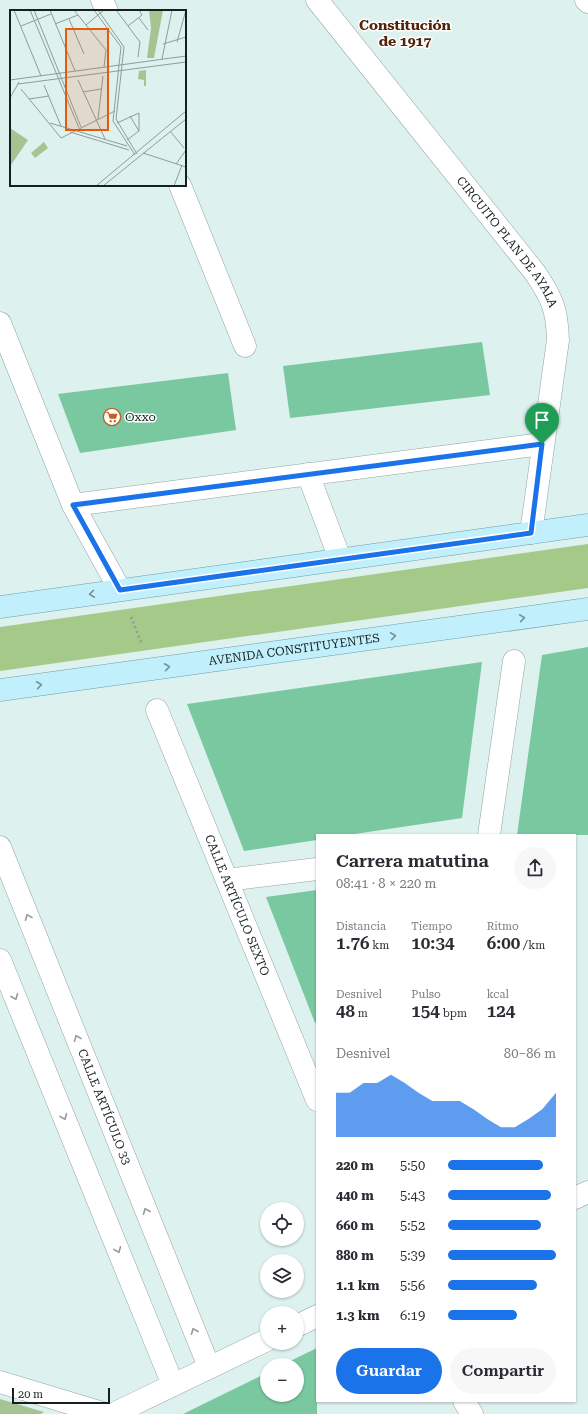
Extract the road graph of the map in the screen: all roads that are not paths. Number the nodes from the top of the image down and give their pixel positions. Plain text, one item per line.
1 (102, 0) edge
2 (317, 0) edge
3 (107, 10) edge
4 (180, 186) edge
5 (0, 323) edge
6 (245, 346) dead end
7 (542, 444) junction
8 (308, 474) junction
9 (73, 505) junction
10 (588, 525) edge
11 (531, 533) junction
12 (340, 559) junction
13 (120, 590) junction
14 (0, 607) edge
15 (588, 609) edge
16 (514, 661) dead end
17 (0, 690) edge
18 (158, 710) dead end
19 (489, 834) edge
20 (0, 847) edge
21 (316, 869) edge
22 (227, 880) junction
23 (0, 960) edge
24 (316, 1098) edge
25 (588, 1192) edge
26 (576, 1198) edge
27 (316, 1316) edge
28 (304, 1322) edge
29 (260, 1343) edge
30 (209, 1367) junction
31 (0, 1382) edge
32 (173, 1385) junction
33 (465, 1402) edge
34 (106, 1414) edge
35 (114, 1414) edge
36 (472, 1414) edge

1 - 3 street
2 - 7 street, CIRCUITO PLAN DE AYALA
4 - 6 street
5 - 9 street
7 - 8 street
7 - 11 street, CIRCUITO PLAN DE AYALA
8 - 9 street
8 - 12 street
9 - 13 street
10 - 11 main road
11 - 12 main road
12 - 13 main road
13 -> 14 main road
17 -> 15 main road, AVENIDA CONSTITUYENTES
16 - 19 street
18 - 22 street, CALLE ARTÍCULO SEXTO
30 -> 20 street, CALLE ARTÍCULO 33
21 - 22 street
22 - 24 street, CALLE ARTÍCULO SEXTO
23 -> 32 street
25 - 26 street
27 - 28 street
29 - 30 street
30 - 32 street
31 - 34 street
32 - 35 street
33 - 36 street

